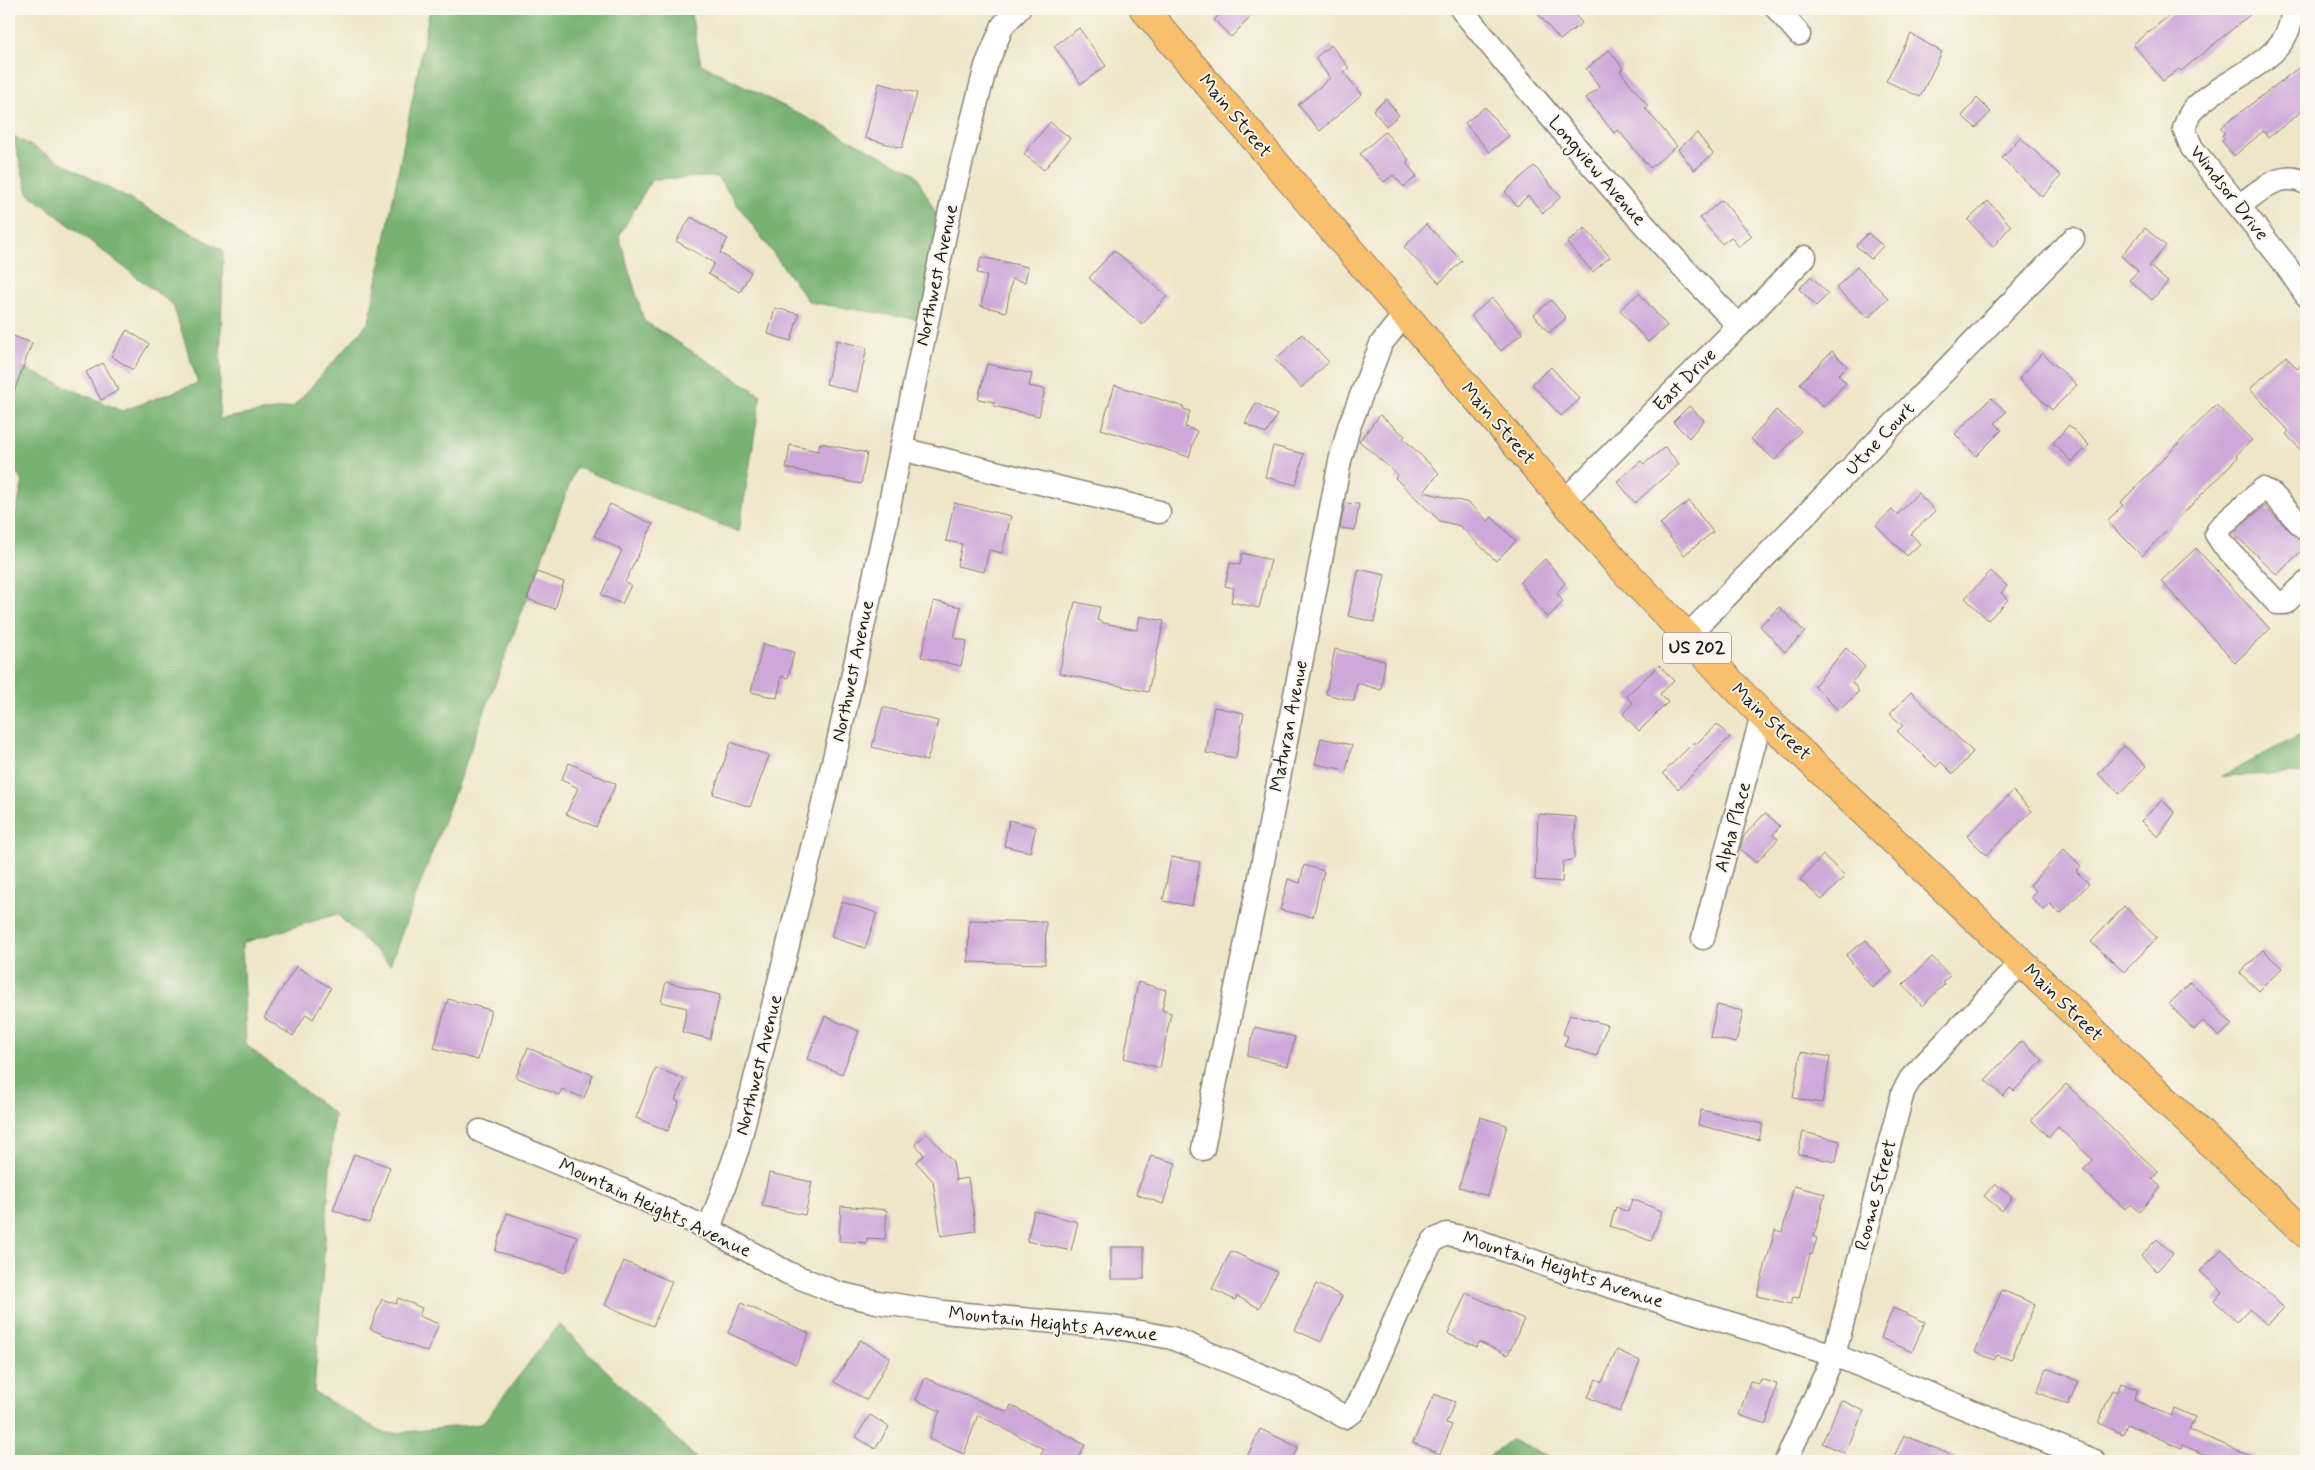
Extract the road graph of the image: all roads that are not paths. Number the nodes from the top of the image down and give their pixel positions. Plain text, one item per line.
1 (1019, 9) edge
2 (1144, 9) edge
3 (1461, 9) edge
4 (1776, 9) edge
5 (2292, 9) edge
6 (1799, 34) dead end
7 (2306, 183) edge
8 (2239, 206) junction
9 (2073, 239) dead end
10 (1805, 257) dead end
11 (2306, 295) edge
12 (1404, 314) junction
13 (1740, 326) junction
14 (901, 449) junction
15 (1564, 501) junction
16 (1159, 512) dead end
17 (2306, 530) edge
18 (2306, 583) edge
19 (1686, 637) junction
20 (1762, 715) junction
21 (1703, 938) dead end
22 (2021, 963) junction
23 (480, 1131) dead end
24 (1204, 1149) dead end
25 (709, 1229) junction
26 (2306, 1234) edge
27 (1834, 1355) junction
28 (2085, 1459) edge
29 (1786, 1461) edge

1 - 14 street, Northwest Avenue
2 - 12 main road, Main Street / US 202
3 - 13 street, Longview Avenue
4 - 6 street
5 - 8 street, Windsor Drive
7 - 8 street
8 - 11 street, Windsor Drive
9 - 19 street, Utne Court
10 - 13 street, East Drive
12 - 15 main road, Main Street / US 202
12 - 24 street, Maturan Avenue
13 - 15 street, East Drive
14 - 16 street
14 - 25 street, Northwest Avenue
15 - 19 main road, Main Street / US 202
17 - 18 street
19 - 20 main road, Main Street / US 202
20 - 21 street, Alpha Place
20 - 22 main road, Main Street / US 202
22 - 26 main road, Main Street / US 202
22 - 27 street, Roome Street
23 - 25 street, Mountain Heights Avenue
25 - 27 street, Mountain Heights Avenue
27 - 28 street, Mountain Heights Avenue
27 - 29 street, Roome Street

